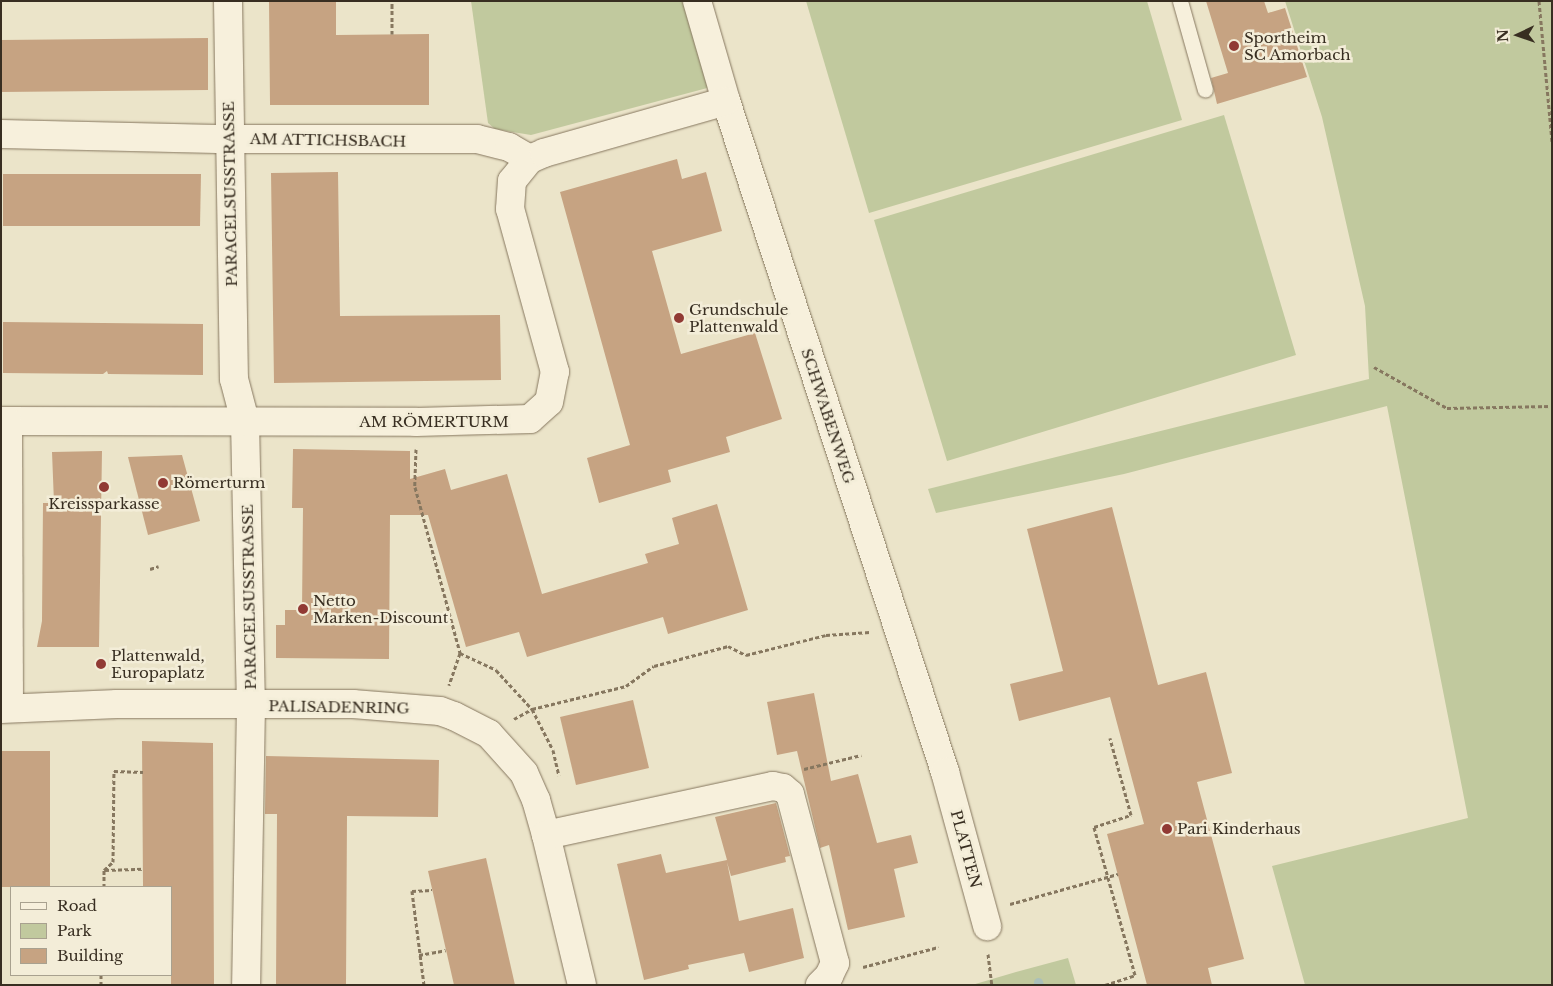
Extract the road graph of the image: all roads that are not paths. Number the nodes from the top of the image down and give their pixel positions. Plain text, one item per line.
1 (228, 1) edge
2 (697, 1) edge
3 (1180, 1) edge
4 (1205, 90) dead end
5 (726, 101) junction
6 (1, 134) edge
7 (228, 139) junction
8 (530, 159) junction
9 (5, 421) edge
10 (245, 421) junction
11 (251, 705) junction
12 (5, 708) edge
13 (945, 772) joint
14 (546, 835) junction
15 (985, 919) road end
16 (827, 974) edge
17 (246, 985) edge
18 (582, 985) edge

1 - 7 street, PARACELSUSSTRASSE
2 - 5 street, SCHWABENWEG
3 - 4 lane
5 - 8 street
5 - 13 street, SCHWABENWEG
6 - 7 street, AM ATTICHSBACH
7 - 8 street, AM ATTICHSBACH
7 - 10 street, PARACELSUSSTRASSE
8 - 10 street, AM RÖMERTURM
9 - 10 street, AM RÖMERTURM
9 - 12 street
10 - 11 street, PARACELSUSSTRASSE
11 - 12 street, PALISADENRING
11 - 14 street, PALISADENRING
11 - 17 street, PARACELSUSSTRASSE
13 - 15 street, PLATTEN
14 - 16 street
14 - 18 street, PALISADENRING

